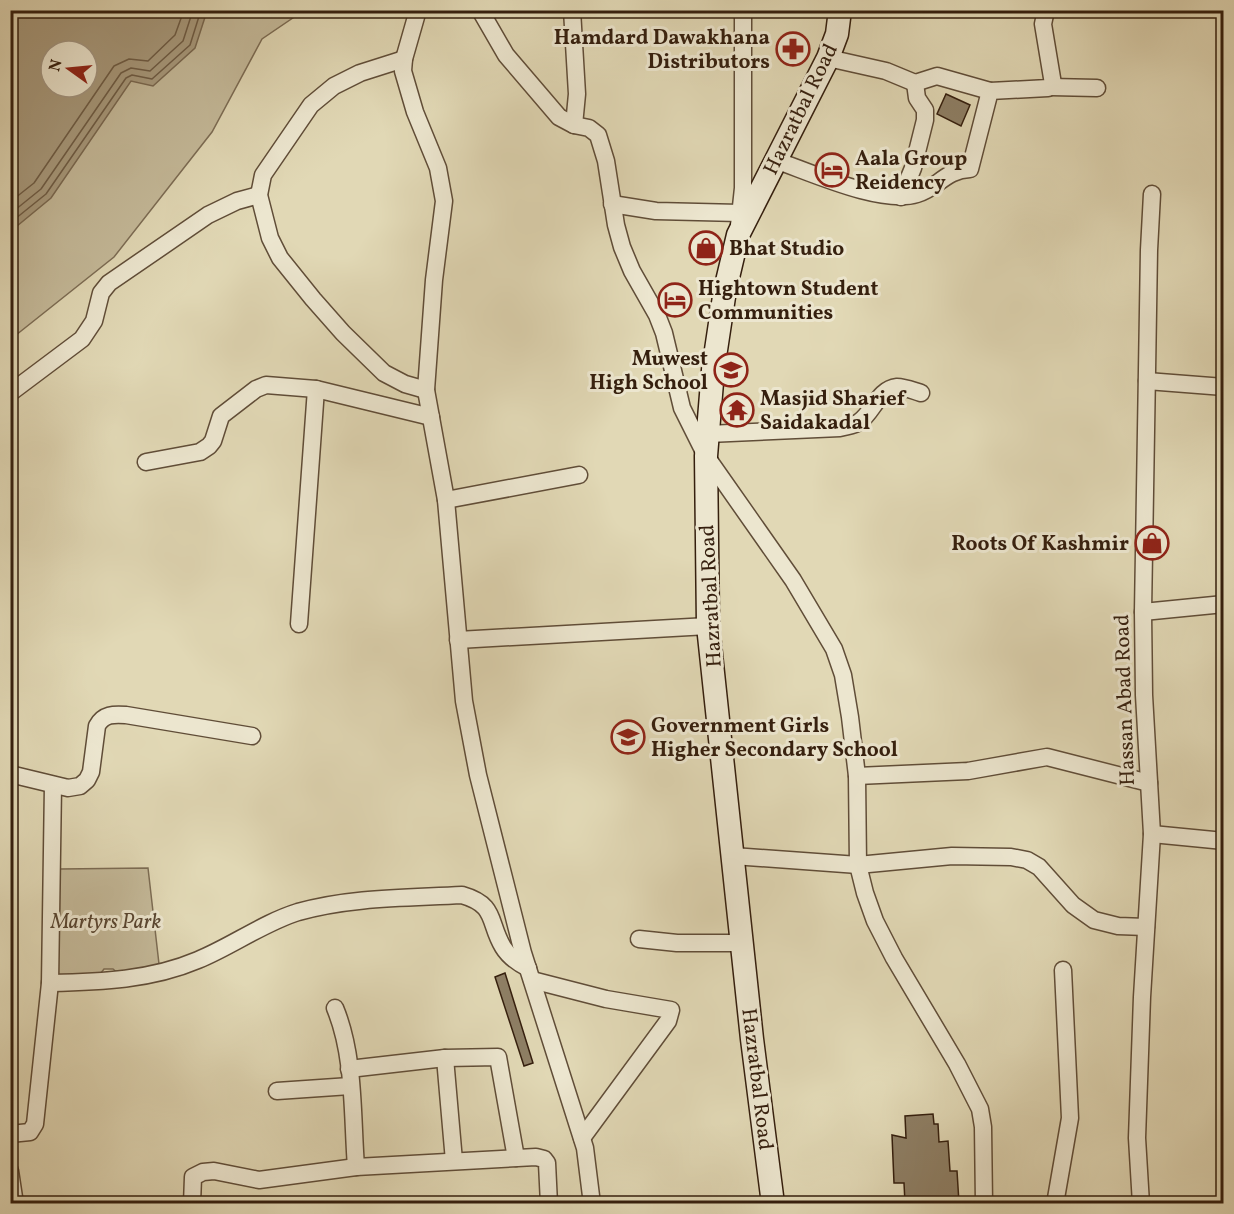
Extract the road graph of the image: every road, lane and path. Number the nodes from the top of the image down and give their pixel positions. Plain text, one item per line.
1 (418, 10) edge
2 (480, 10) edge
3 (572, 10) edge
4 (743, 10) edge
5 (840, 10) edge
6 (1046, 10) edge
7 (828, 58) junction
8 (404, 59) junction
9 (915, 83) junction
10 (1051, 87) junction
11 (1097, 88) dead end
12 (990, 91) junction
13 (574, 125) junction
14 (775, 160) junction
15 (1152, 194) dead end
16 (259, 195) junction
17 (901, 197) junction
18 (612, 204) junction
19 (739, 224) junction
20 (1147, 381) junction
21 (1224, 387) edge
22 (316, 389) junction
23 (426, 390) junction
24 (10, 393) edge
25 (921, 393) dead end
26 (430, 417) junction
27 (708, 434) junction
28 (706, 456) junction
29 (146, 462) dead end
30 (579, 475) dead end
31 (446, 500) junction
32 (1224, 604) edge
33 (1143, 612) junction
34 (299, 624) dead end
35 (708, 626) junction
36 (458, 640) junction
37 (252, 736) dead end
38 (10, 774) edge
39 (857, 776) junction
40 (1149, 783) junction
41 (53, 785) junction
42 (1152, 834) junction
43 (1224, 841) edge
44 (733, 856) junction
45 (858, 865) junction
46 (1146, 927) junction
47 (639, 939) dead end
48 (742, 943) junction
49 (1063, 970) dead end
50 (530, 974) junction
51 (50, 983) junction
52 (335, 1008) dead end
53 (445, 1058) junction
54 (349, 1069) junction
55 (350, 1086) junction
56 (277, 1091) dead end
57 (10, 1134) edge
58 (582, 1138) junction
59 (516, 1158) junction
60 (454, 1161) junction
61 (356, 1167) junction
62 (10, 1172) edge
63 (15, 1203) edge
64 (192, 1203) edge
65 (549, 1203) edge
66 (592, 1203) edge
67 (773, 1203) edge
68 (984, 1203) edge
69 (1055, 1203) edge
70 (1141, 1203) edge

1 - 8 street
2 - 13 street
3 - 13 street
4 - 19 street
5 - 7 main road, Hazratbal Road
6 - 10 street
7 - 9 street
7 - 14 main road, Hazratbal Road
8 - 16 street
8 - 23 street
9 - 12 street
9 - 17 street
10 - 11 street
10 - 12 street
12 - 17 street
13 - 18 street
14 - 17 street
14 - 19 main road, Hazratbal Road
15 - 20 street, Hassan Abad Road
16 - 23 street
16 - 24 street
18 - 19 street
18 - 28 street
19 - 27 main road, Hazratbal Road
20 - 21 street
20 - 33 street, Hassan Abad Road
22 - 26 street
22 - 29 street
22 - 34 street
23 - 26 street
25 - 27 street
26 - 31 street
27 - 28 main road, Hazratbal Road
28 - 35 main road, Hazratbal Road
28 - 39 street
30 - 31 street
31 - 36 street
32 - 33 street
33 - 40 street, Hassan Abad Road
35 - 36 street
35 - 44 main road, Hazratbal Road
36 - 50 street
37 - 41 street
38 - 41 street
39 - 40 street
39 - 45 street
40 - 42 street, Hassan Abad Road
41 - 51 street
42 - 43 street
42 - 46 street, Hassan Abad Road
44 - 45 street
44 - 48 main road, Hazratbal Road
45 - 46 street
45 - 68 street
46 - 70 street, Hassan Abad Road
47 - 48 street
48 - 67 main road, Hazratbal Road
49 - 69 street
50 - 51 street
50 - 58 street
50 - 58 street
51 - 57 street
52 - 54 street
53 - 54 street
53 - 59 street
53 - 60 street
54 - 55 street
55 - 56 street
55 - 61 street
58 - 66 street
59 - 60 street
59 - 65 street
60 - 61 street
61 - 64 street
62 - 63 street

